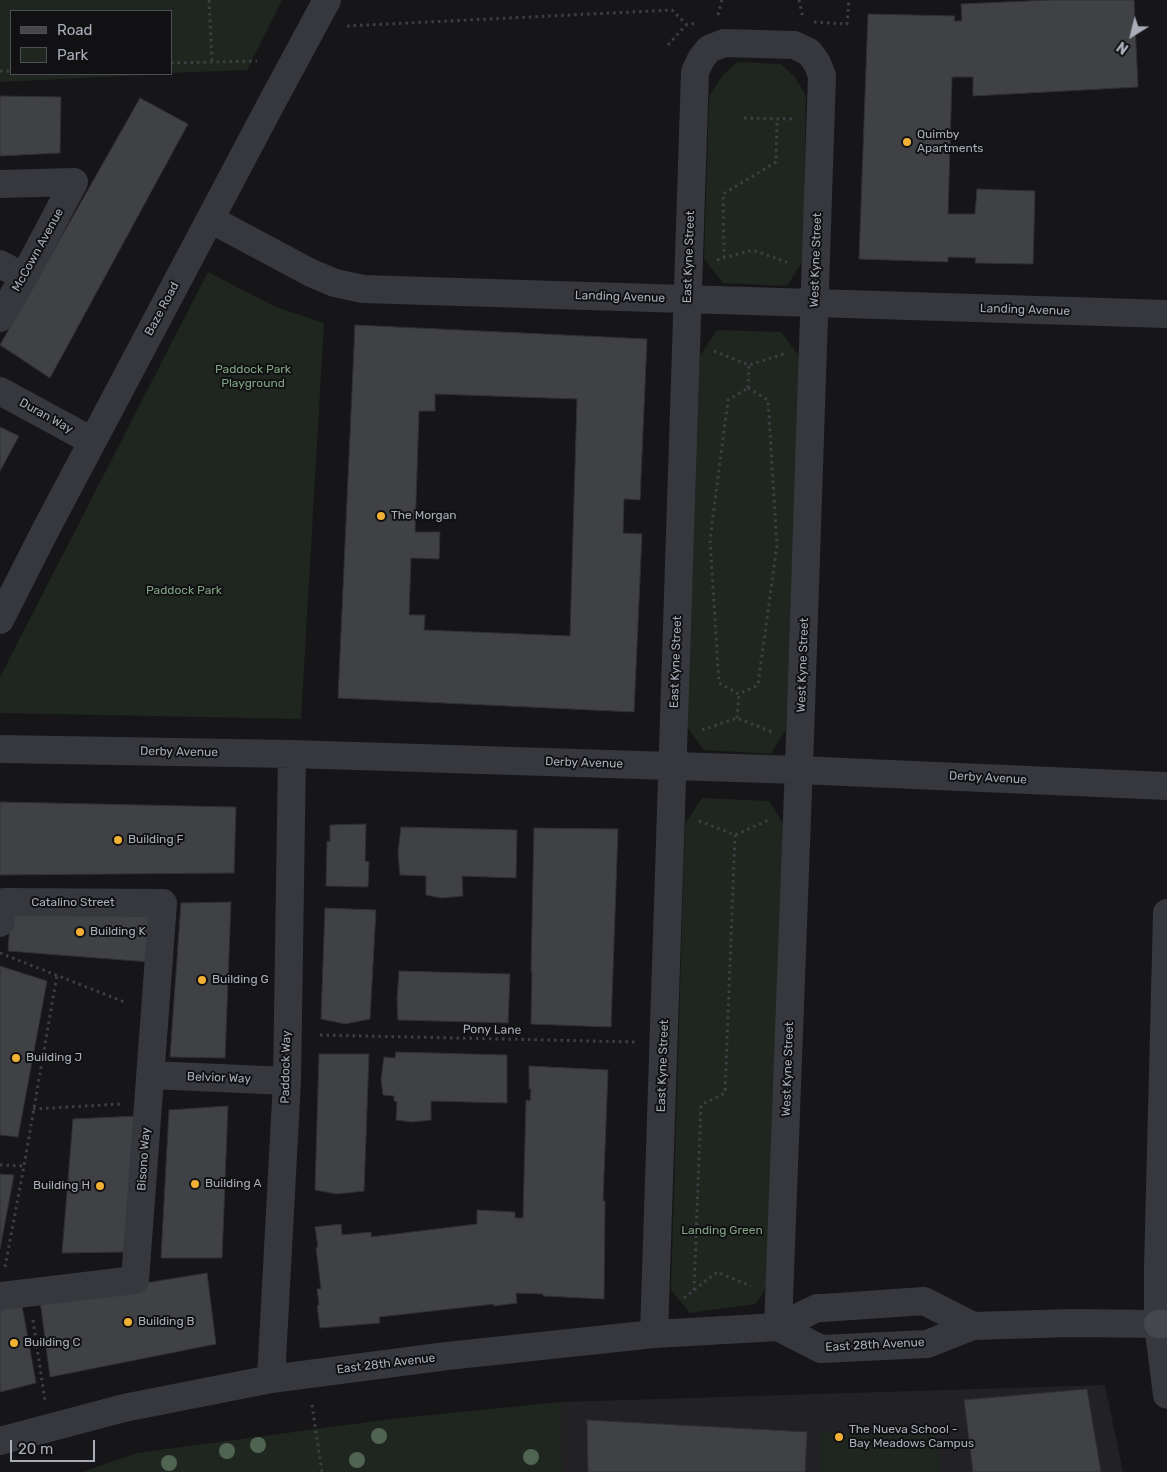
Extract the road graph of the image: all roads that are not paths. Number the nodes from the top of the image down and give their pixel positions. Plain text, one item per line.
1 (327, 0) edge
2 (709, 49) joint
3 (0, 184) edge
4 (210, 219) junction
5 (0, 264) edge
6 (24, 277) junction
7 (688, 300) junction
8 (814, 304) junction
9 (1167, 314) edge
10 (0, 318) edge
11 (0, 391) edge
12 (92, 441) junction
13 (0, 620) edge
14 (0, 749) edge
15 (292, 754) junction
16 (673, 766) junction
17 (799, 770) junction
18 (1167, 786) edge
19 (163, 903) joint
20 (1167, 913) edge
21 (0, 922) edge
22 (150, 1075) junction
23 (287, 1081) junction
24 (2, 1285) edge
25 (1163, 1324) edge
26 (973, 1326) junction
27 (778, 1328) junction
28 (654, 1334) junction
29 (271, 1379) junction
30 (1167, 1396) edge
31 (0, 1440) edge

1 - 4 street, Baze Road
2 - 7 street, East Kyne Street
2 - 8 street, West Kyne Street
3 - 6 street, McCown Avenue
4 - 7 street, Landing Avenue
4 - 12 street, Baze Road
5 - 6 street
6 - 10 street, McCown Avenue
7 - 8 street, Landing Avenue
7 - 16 street, East Kyne Street
8 - 9 street, Landing Avenue
8 - 17 street, West Kyne Street
11 - 12 street, Duran Way
12 - 13 street, Baze Road
14 - 15 street, Derby Avenue
15 - 16 street, Derby Avenue
15 - 23 street, Paddock Way
16 - 17 street, Derby Avenue
16 - 28 street, East Kyne Street
17 - 18 street, Derby Avenue
17 - 27 street, West Kyne Street
19 - 21 street, Catalino Street
19 - 22 street, Bisono Way
20 - 25 street
22 - 23 street, Belvior Way
22 - 24 street, Bisono Way
23 - 29 street, Paddock Way
25 - 26 street, East 28th Avenue
25 - 30 street
26 - 27 street, East 28th Avenue
26 - 27 street, East 28th Avenue
27 - 28 street, East 28th Avenue
28 - 29 street, East 28th Avenue
29 - 31 street, East 28th Avenue

